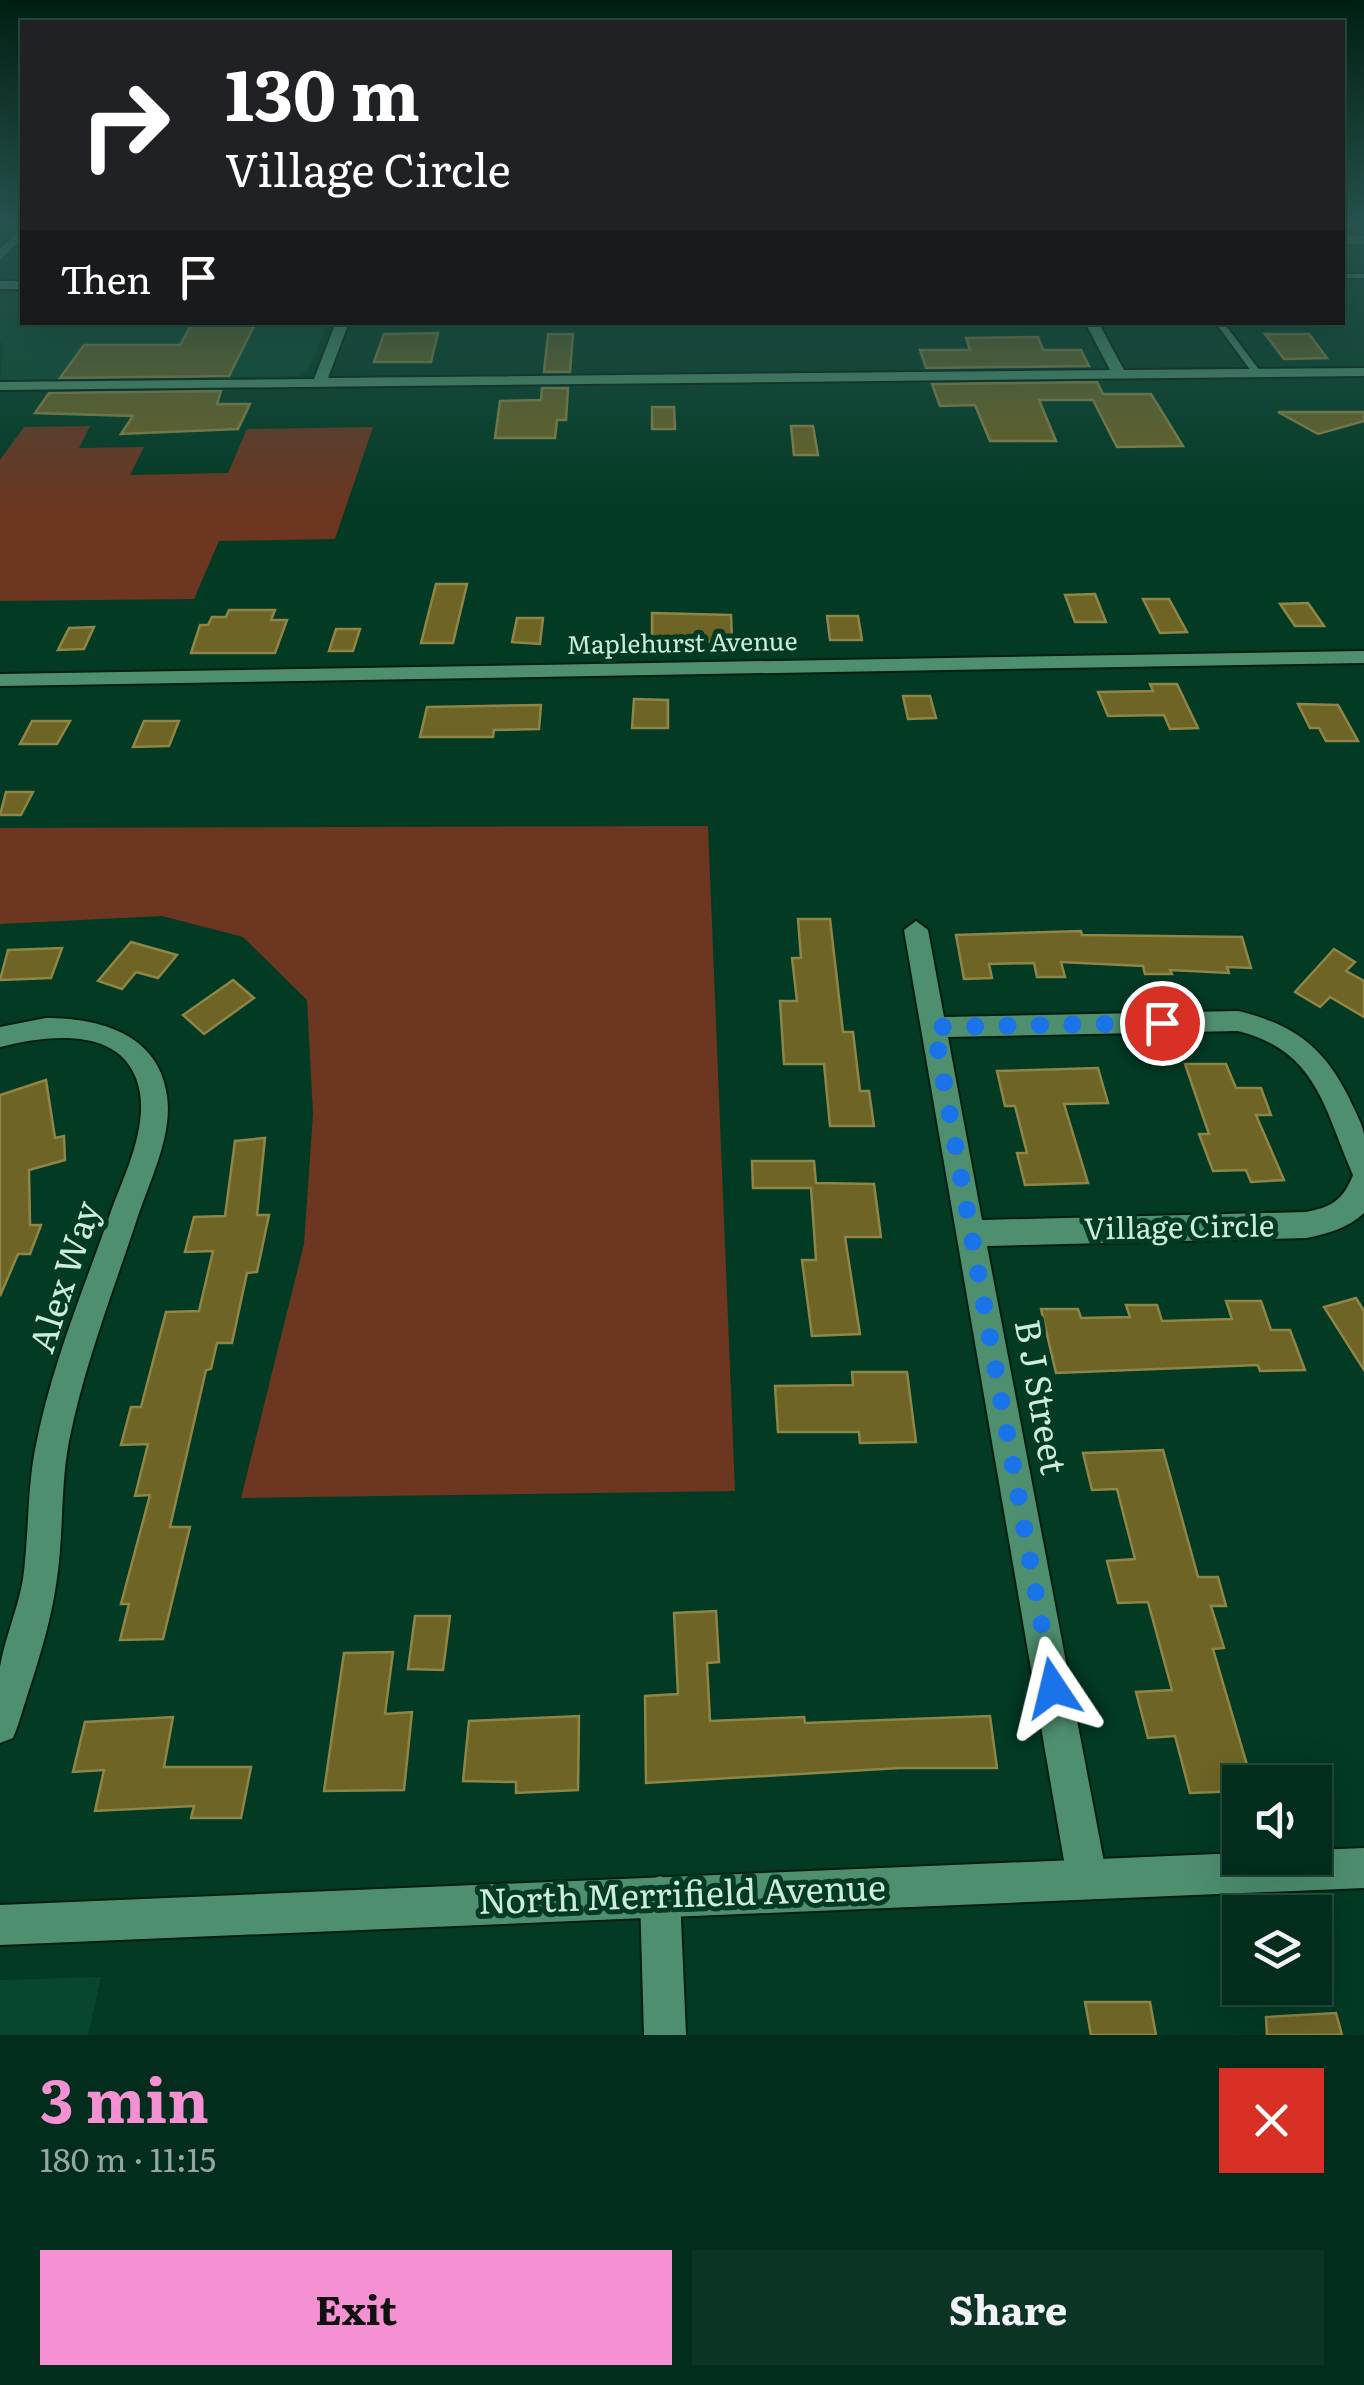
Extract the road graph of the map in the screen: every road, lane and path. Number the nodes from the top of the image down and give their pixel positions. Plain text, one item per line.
1 (342, 325) edge
2 (1093, 325) edge
3 (1221, 325) edge
4 (1364, 372) edge
5 (1256, 373) junction
6 (1119, 374) junction
7 (319, 382) junction
8 (0, 386) edge
9 (1364, 657) edge
10 (0, 680) edge
11 (916, 930) dead end
12 (934, 1027) junction
13 (0, 1037) edge
14 (1364, 1169) edge
15 (1364, 1182) edge
16 (973, 1233) junction
17 (0, 1725) edge
18 (1364, 1868) edge
19 (1087, 1878) junction
20 (660, 1896) junction
21 (0, 1926) edge
22 (664, 2035) edge

1 - 7 street
2 - 6 street
3 - 5 lane
4 - 5 street
5 - 6 street
6 - 7 street
7 - 8 street
9 - 10 street, Maplehurst Avenue
11 - 12 street, B J Street
12 - 14 street
12 - 16 street, B J Street
13 - 17 street, Alex Way
15 - 16 street, Village Circle
16 - 19 street, B J Street
18 - 19 street, North Merrifield Avenue
19 - 20 street, North Merrifield Avenue
20 - 21 street, North Merrifield Avenue
20 - 22 street

